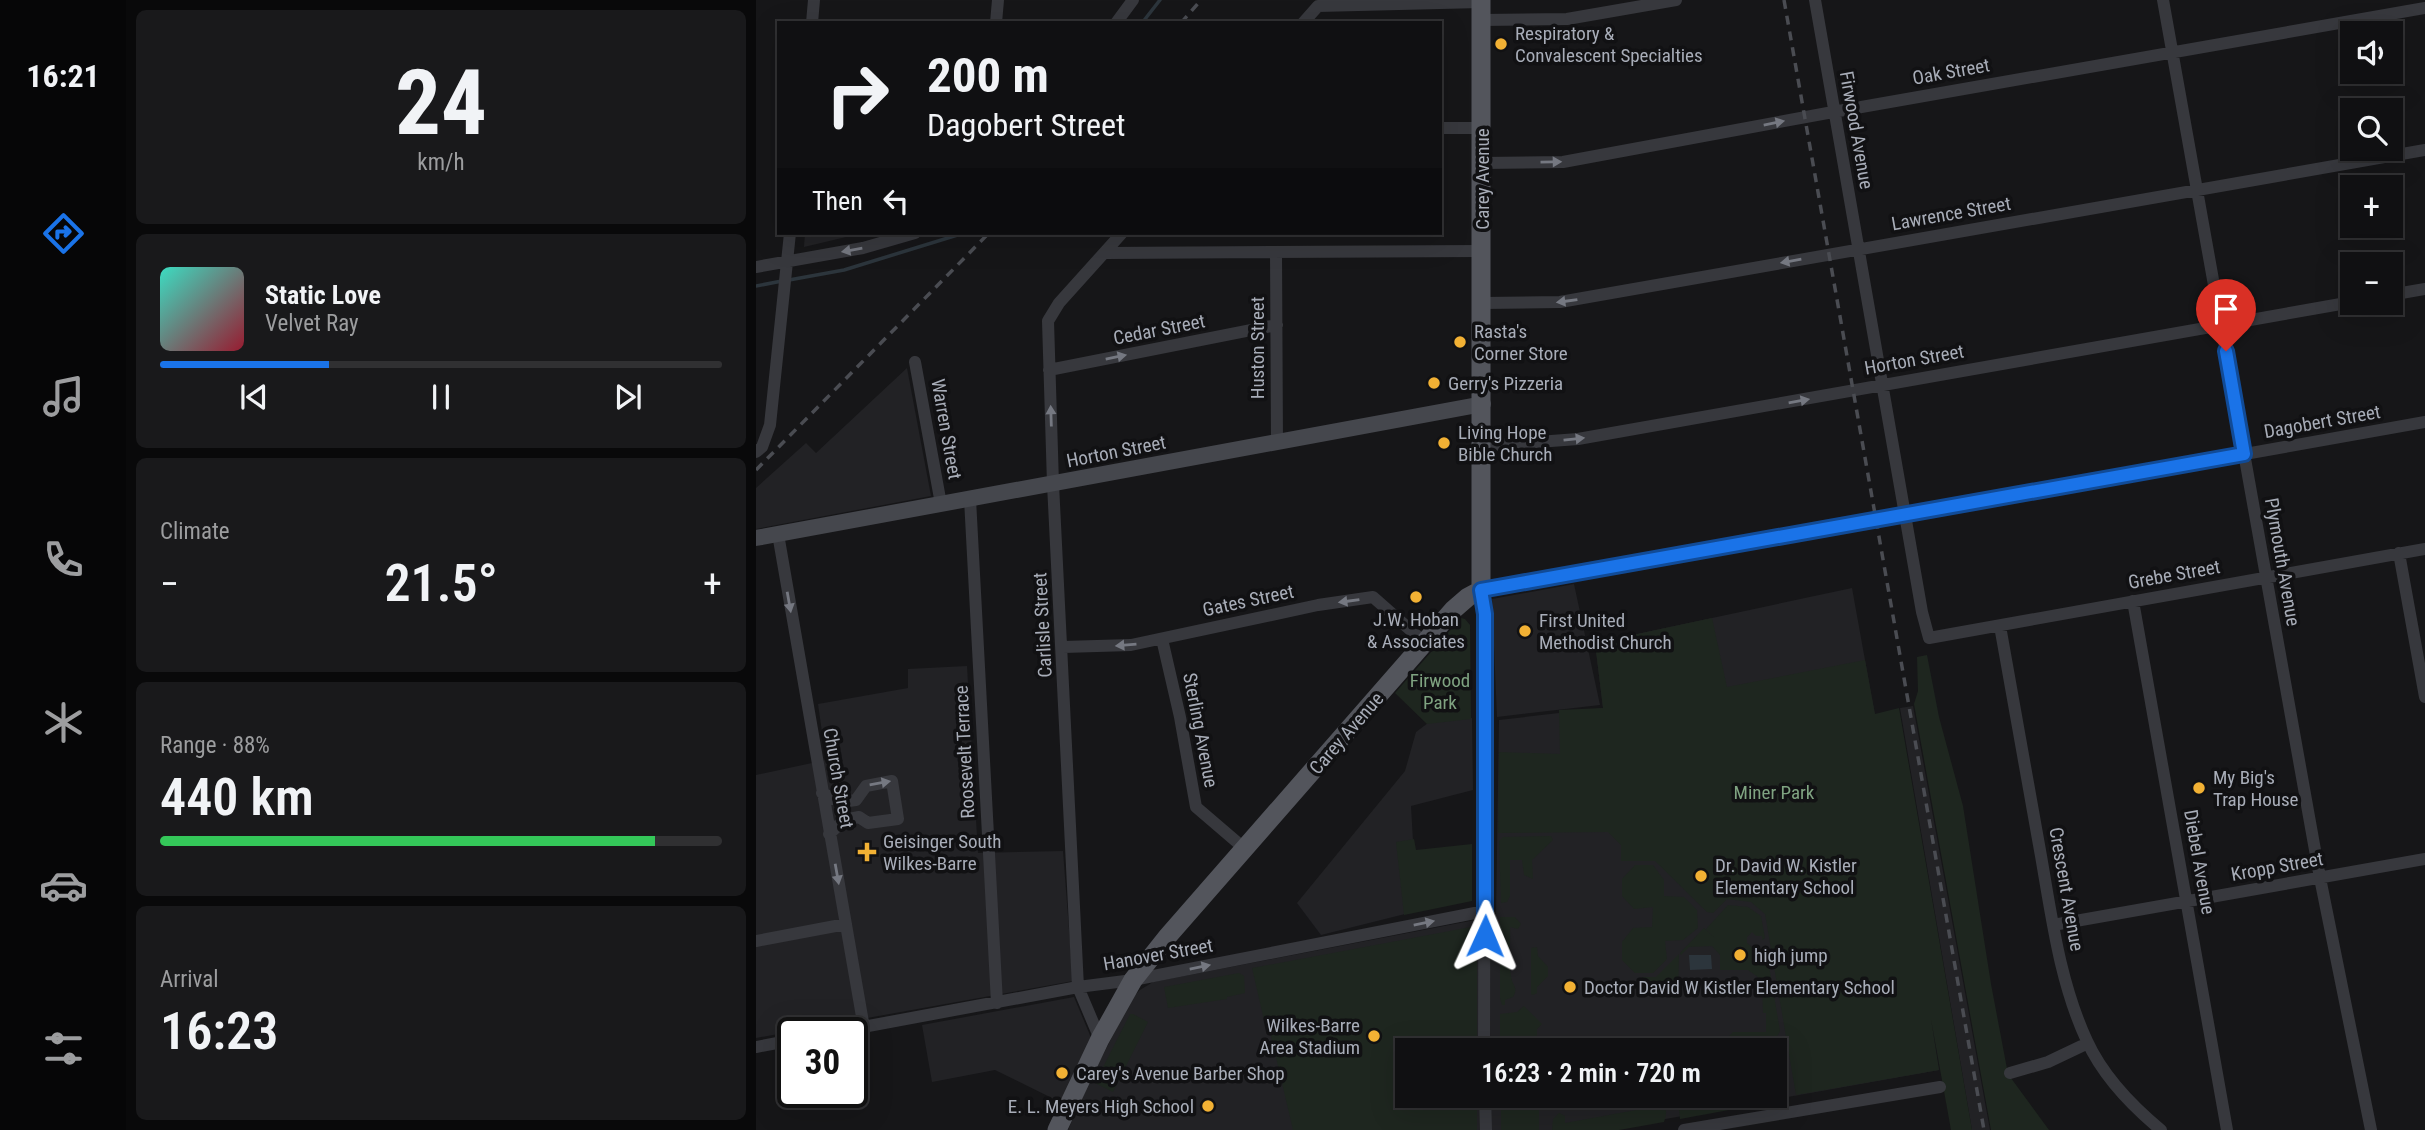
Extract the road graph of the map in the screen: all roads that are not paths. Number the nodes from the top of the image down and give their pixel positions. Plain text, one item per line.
1 (814, 0) edge
2 (998, 0) edge
3 (1133, 0) edge
4 (1676, 0) edge
5 (1815, 0) edge
6 (2163, 0) edge
7 (1481, 7) edge
8 (2425, 8) edge
9 (812, 21) edge
10 (996, 21) edge
11 (1117, 21) edge
12 (1305, 21) edge
13 (2171, 52) junction
14 (1833, 112) junction
15 (1442, 128) edge
16 (1482, 128) junction
17 (2425, 150) edge
18 (1482, 163) junction
19 (2196, 190) junction
20 (790, 235) edge
21 (908, 235) edge
22 (1120, 235) edge
23 (1858, 249) junction
24 (1482, 251) junction
25 (1105, 253) junction
26 (1276, 253) junction
27 (787, 264) junction
28 (756, 267) edge
29 (2425, 289) edge
30 (2403, 293) edge
31 (1483, 303) junction
32 (2340, 304) edge
33 (1277, 324) junction
34 (2221, 325) junction
35 (915, 362) dead end
36 (1049, 370) junction
37 (1882, 387) junction
38 (1483, 404) junction
39 (2425, 422) edge
40 (1277, 442) junction
41 (1482, 446) junction
42 (756, 452) edge
43 (2244, 454) junction
44 (1053, 484) junction
45 (970, 499) junction
46 (942, 504) junction
47 (1905, 513) junction
48 (778, 534) junction
49 (756, 538) edge
50 (2425, 549) edge
51 (2399, 553) junction
52 (2266, 577) junction
53 (1481, 590) junction
54 (2133, 601) junction
55 (2000, 626) junction
56 (1929, 638) joint
57 (1162, 639) junction
58 (1424, 642) junction
59 (1063, 648) junction
60 (2425, 697) edge
61 (822, 793) junction
62 (830, 834) junction
63 (1245, 849) junction
64 (2425, 859) edge
65 (2320, 878) junction
66 (2187, 902) junction
67 (1485, 911) junction
68 (846, 924) junction
69 (2053, 925) junction
70 (756, 941) edge
71 (1133, 980) junction
72 (1078, 987) junction
73 (997, 1003) junction
74 (862, 1017) edge
75 (868, 1027) edge
76 (1485, 1038) edge
77 (1100, 1039) junction
78 (777, 1043) edge
79 (2088, 1043) junction
80 (756, 1047) edge
81 (2010, 1073) dead end
82 (1940, 1087) dead end
83 (1485, 1108) edge
84 (1057, 1130) edge
85 (1486, 1130) edge
86 (1684, 1130) edge
87 (2161, 1130) edge
88 (2227, 1130) edge
89 (2371, 1130) edge

1 - 9 street
2 - 10 street
3 - 11 street
4 - 7 street
5 - 14 street, Firwood Avenue
6 - 13 street, Plymouth Avenue
7 - 12 street
7 - 16 main road, Carey Avenue
8 - 13 street, Oak Street
13 - 14 street, Oak Street
13 - 19 street, Plymouth Avenue
18 -> 14 street, Oak Street
14 - 23 street, Firwood Avenue
15 - 16 street
16 - 18 main road, Carey Avenue
17 - 19 street, Lawrence Street
18 - 24 main road, Carey Avenue
19 - 23 street, Lawrence Street
19 - 34 street, Plymouth Avenue
20 - 27 street
21 -> 27 street
22 - 25 street, Carlisle Street
23 -> 31 street, Lawrence Street
23 - 37 street, Firwood Avenue
24 - 26 street
24 - 31 main road, Carey Avenue
25 - 26 street
25 - 36 street, Carlisle Street
26 - 33 street, Huston Street
27 - 28 street
27 - 42 street
29 - 30 street
31 - 38 main road, Carey Avenue
32 - 34 street, Horton Street
36 -> 33 street, Cedar Street
33 - 40 street, Huston Street
34 - 37 street, Horton Street
34 - 43 street, Plymouth Avenue
35 - 46 street, Warren Street
44 -> 36 street, Carlisle Street
41 -> 37 street, Horton Street
37 - 47 street, Firwood Avenue
38 - 40 main road, Horton Street
38 - 41 main road, Carey Avenue
39 - 43 street, Dagobert Street
40 - 44 main road, Horton Street
41 - 53 main road, Carey Avenue
43 - 47 street, Dagobert Street
43 - 52 street, Plymouth Avenue
44 - 45 main road, Horton Street
44 - 59 street, Carlisle Street
45 - 46 main road, Horton Street
45 - 73 street, Roosevelt Terrace
46 - 48 main road, Horton Street
47 - 53 street, Dagobert Street
47 - 56 street, Firwood Avenue
48 - 49 main road, Horton Street
48 -> 61 street, Church Street
50 - 51 street, Grebe Street
51 - 52 street, Grebe Street
51 - 60 street
52 - 54 street, Grebe Street
52 - 65 street, Plymouth Avenue
53 - 58 main road, Carey Avenue
53 - 67 street
54 - 55 street, Grebe Street
54 - 66 street, Diebel Avenue
55 - 56 street, Grebe Street
55 - 69 street, Crescent Avenue
58 -> 57 street, Gates Street
57 -> 59 street, Gates Street
57 - 63 street, Sterling Avenue
58 - 63 main road, Carey Avenue
59 - 72 street, Carlisle Street
61 - 62 street, Church Street
61 -> 62 street
62 -> 68 street, Church Street
63 - 71 main road, Carey Avenue
64 - 65 street, Kropp Street
65 - 66 street, Kropp Street
65 - 89 street, Plymouth Avenue
66 - 69 street, Kropp Street
66 - 88 street, Diebel Avenue
71 -> 67 street, Hanover Street
67 - 76 street
68 - 70 street
68 - 74 street, Church Street
69 - 79 street, Crescent Avenue
71 - 72 street, Hanover Street
71 - 77 main road, Carey Avenue
72 - 73 street, Hanover Street
72 - 77 street, Carlisle Street
73 - 75 street, Hanover Street
77 - 84 main road, Carey Avenue
78 - 80 street
79 - 81 street
79 - 87 street, Crescent Avenue
82 - 86 street
83 - 85 street

